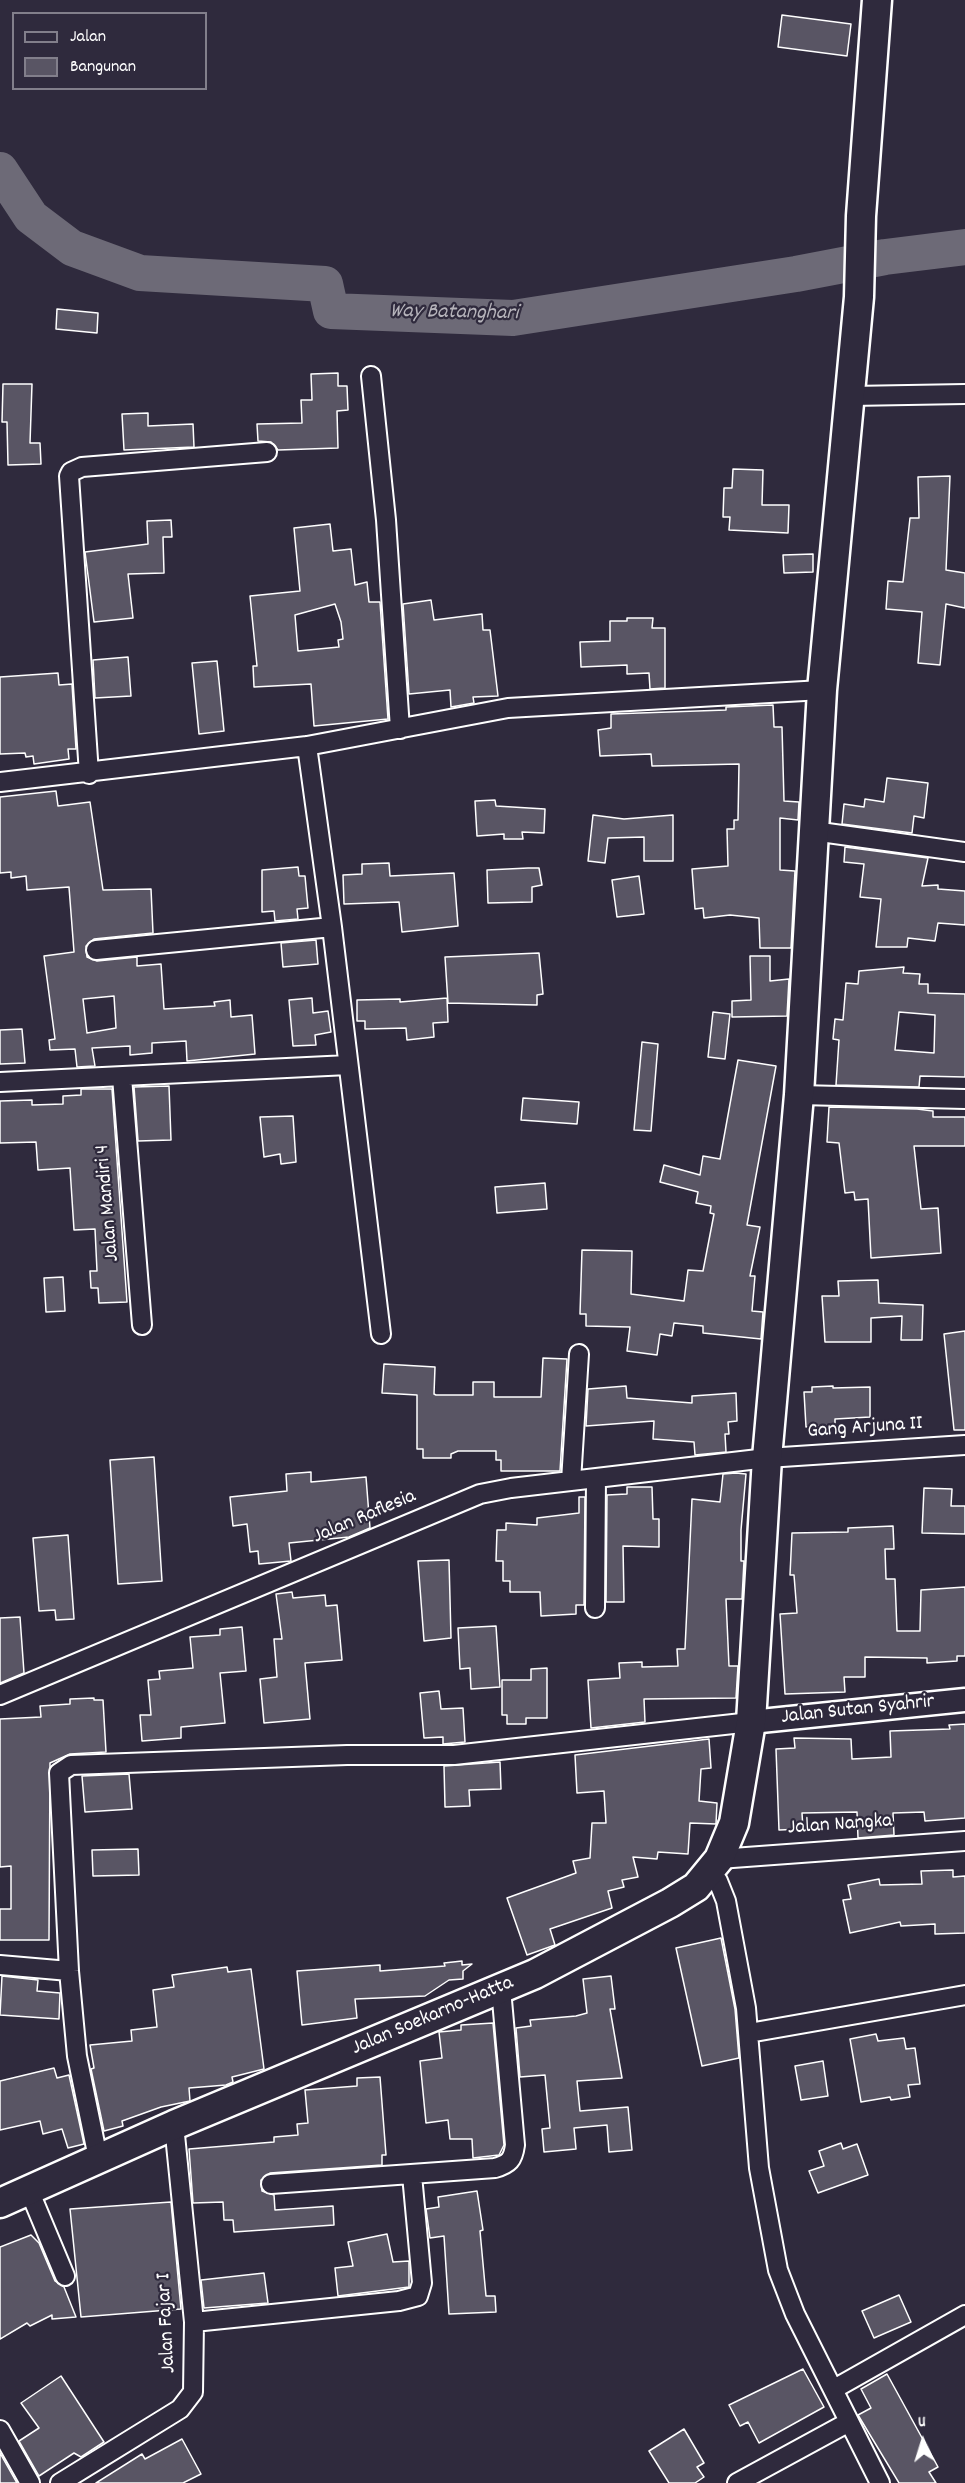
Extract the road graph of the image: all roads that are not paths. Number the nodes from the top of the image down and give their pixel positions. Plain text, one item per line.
1 (877, 0) edge
2 (371, 376) dead end
3 (965, 394) edge
4 (851, 396) junction
5 (267, 452) dead end
6 (822, 690) junction
7 (400, 729) junction
8 (307, 746) junction
9 (89, 774) junction
10 (0, 782) edge
11 (813, 831) junction
12 (965, 852) edge
13 (332, 927) junction
14 (96, 950) dead end
15 (348, 1065) junction
16 (122, 1077) junction
17 (0, 1082) edge
18 (799, 1095) junction
19 (965, 1099) edge
20 (142, 1325) dead end
21 (381, 1334) dead end
22 (579, 1354) dead end
23 (965, 1445) edge
24 (767, 1458) junction
25 (596, 1478) junction
26 (571, 1481) junction
27 (595, 1608) dead end
28 (0, 1695) edge
29 (965, 1700) edge
30 (751, 1722) junction
31 (965, 1841) edge
32 (714, 1865) junction
33 (0, 1965) edge
34 (69, 1971) junction
35 (501, 1989) junction
36 (965, 1995) edge
37 (748, 2033) junction
38 (174, 2125) junction
39 (98, 2158) junction
40 (412, 2175) junction
41 (271, 2184) dead end
42 (28, 2190) junction
43 (0, 2203) edge
44 (65, 2276) dead end
45 (965, 2315) edge
46 (194, 2322) junction
47 (834, 2389) junction
48 (849, 2422) junction
49 (0, 2430) edge
50 (30, 2483) edge
51 (60, 2483) edge
52 (737, 2483) edge
53 (880, 2483) edge

1 - 4 main road, Jalan Soekarno-Hatta
2 - 7 street
3 - 4 street
4 - 6 main road, Jalan Soekarno-Hatta
5 - 9 street
6 - 7 street
6 - 11 main road, Jalan Soekarno-Hatta
7 - 8 street
8 - 9 street
8 - 13 street
9 - 10 street
11 - 12 street
11 - 18 main road, Jalan Soekarno-Hatta
13 - 14 street
13 - 15 street
15 - 16 street
15 - 21 street
16 - 17 street
16 - 20 street, Jalan Mandiri 4
18 - 19 street
18 - 24 main road, Jalan Soekarno-Hatta
22 - 26 street
23 - 24 street, Gang Arjuna II
24 - 25 street, Jalan Raflesia
24 - 30 main road, Jalan Soekarno-Hatta
25 - 26 street, Jalan Raflesia
25 - 27 street
26 - 28 street, Jalan Raflesia
29 - 30 street, Jalan Sutan Syahrir
30 - 32 main road, Jalan Soekarno-Hatta
30 - 34 street
31 - 32 street, Jalan Nangka
32 - 35 main road, Jalan Soekarno-Hatta
32 - 37 street
33 - 34 street
34 - 39 street
35 - 38 main road, Jalan Soekarno-Hatta
35 - 40 street
36 - 37 street
37 - 47 street
38 - 39 main road, Jalan Soekarno-Hatta
38 - 46 street, Jalan Fajar I
39 - 42 main road, Jalan Soekarno-Hatta
40 - 41 street
40 - 46 street
42 - 43 main road, Jalan Soekarno-Hatta
42 - 44 street
45 - 47 street
46 - 51 street, Jalan Fajar I
47 - 48 street
48 - 52 street
48 - 53 street
49 - 50 street

